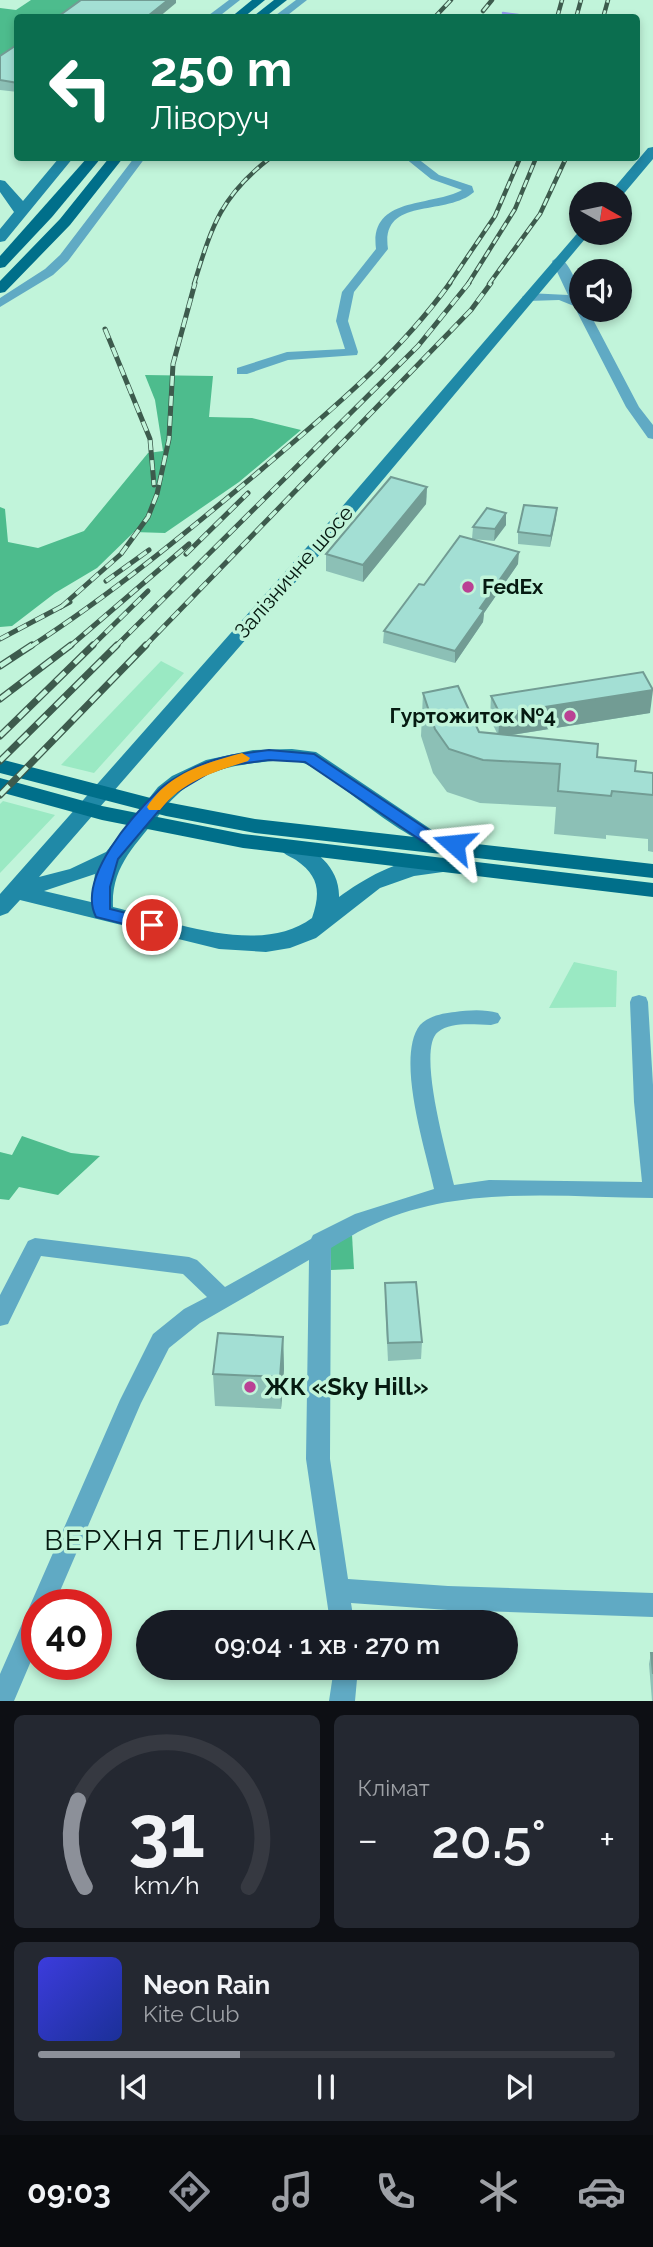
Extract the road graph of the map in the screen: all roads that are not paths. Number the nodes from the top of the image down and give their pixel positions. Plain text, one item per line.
1 (235, 0) edge
2 (259, 0) edge
3 (281, 0) edge
4 (302, 0) edge
5 (216, 14) edge
6 (240, 14) edge
7 (262, 14) edge
8 (283, 14) edge
9 (652, 155) edge
10 (64, 161) edge
11 (91, 161) edge
12 (114, 161) edge
13 (137, 161) edge
14 (414, 161) edge
15 (628, 182) edge
16 (0, 184) edge
17 (21, 212) junction
18 (0, 239) edge
19 (572, 245) edge
20 (558, 261) junction
21 (0, 264) edge
22 (569, 284) edge
23 (0, 289) edge
24 (528, 296) junction
25 (569, 301) edge
26 (0, 303) edge
27 (588, 322) edge
28 (242, 371) dead end
29 (653, 435) edge
30 (0, 766) edge
31 (0, 785) edge
32 (249, 833) junction
33 (289, 847) junction
34 (512, 856) junction
35 (111, 858) junction
36 (446, 866) junction
37 (653, 871) edge
38 (653, 890) edge
39 (15, 891) junction
40 (0, 908) edge
41 (102, 912) junction
42 (321, 923) junction
43 (639, 1002) dead end
44 (492, 1018) dead end
45 (653, 1190) edge
46 (446, 1194) junction
47 (320, 1241) junction
48 (223, 1299) junction
49 (0, 1317) edge
50 (49, 1589) edge
51 (337, 1590) junction
52 (653, 1605) edge
53 (340, 1610) edge
54 (21, 1654) edge
55 (344, 1680) edge
56 (1, 1701) edge
57 (342, 1701) edge

1 - 5 street
2 - 6 main road
3 - 7 main road
4 - 8 street
9 - 15 street
10 - 17 street
11 - 21 main road
12 - 23 main road
13 - 26 street
14 - 28 street
16 - 17 street
17 - 18 street
19 - 20 street, Залізничне шосе
20 - 22 street
20 - 24 street, Залізничне шосе
24 - 25 street
24 - 39 street, Залізничне шосе
27 - 29 street
30 - 32 main road
31 - 32 main road
32 - 33 main road
32 - 34 main road
33 - 36 main road
33 - 42 street
34 - 35 street
34 - 37 main road
35 - 39 street
35 - 41 street
36 - 38 main road
36 - 42 street
39 - 40 street, Залізничне шосе
39 - 41 street
41 - 42 street
43 - 45 street
44 - 46 street
45 - 46 street
46 - 47 street
47 - 48 street
47 - 51 street
48 - 49 street
48 - 50 street
51 - 52 street
51 - 53 street
54 - 56 street
55 - 57 street

